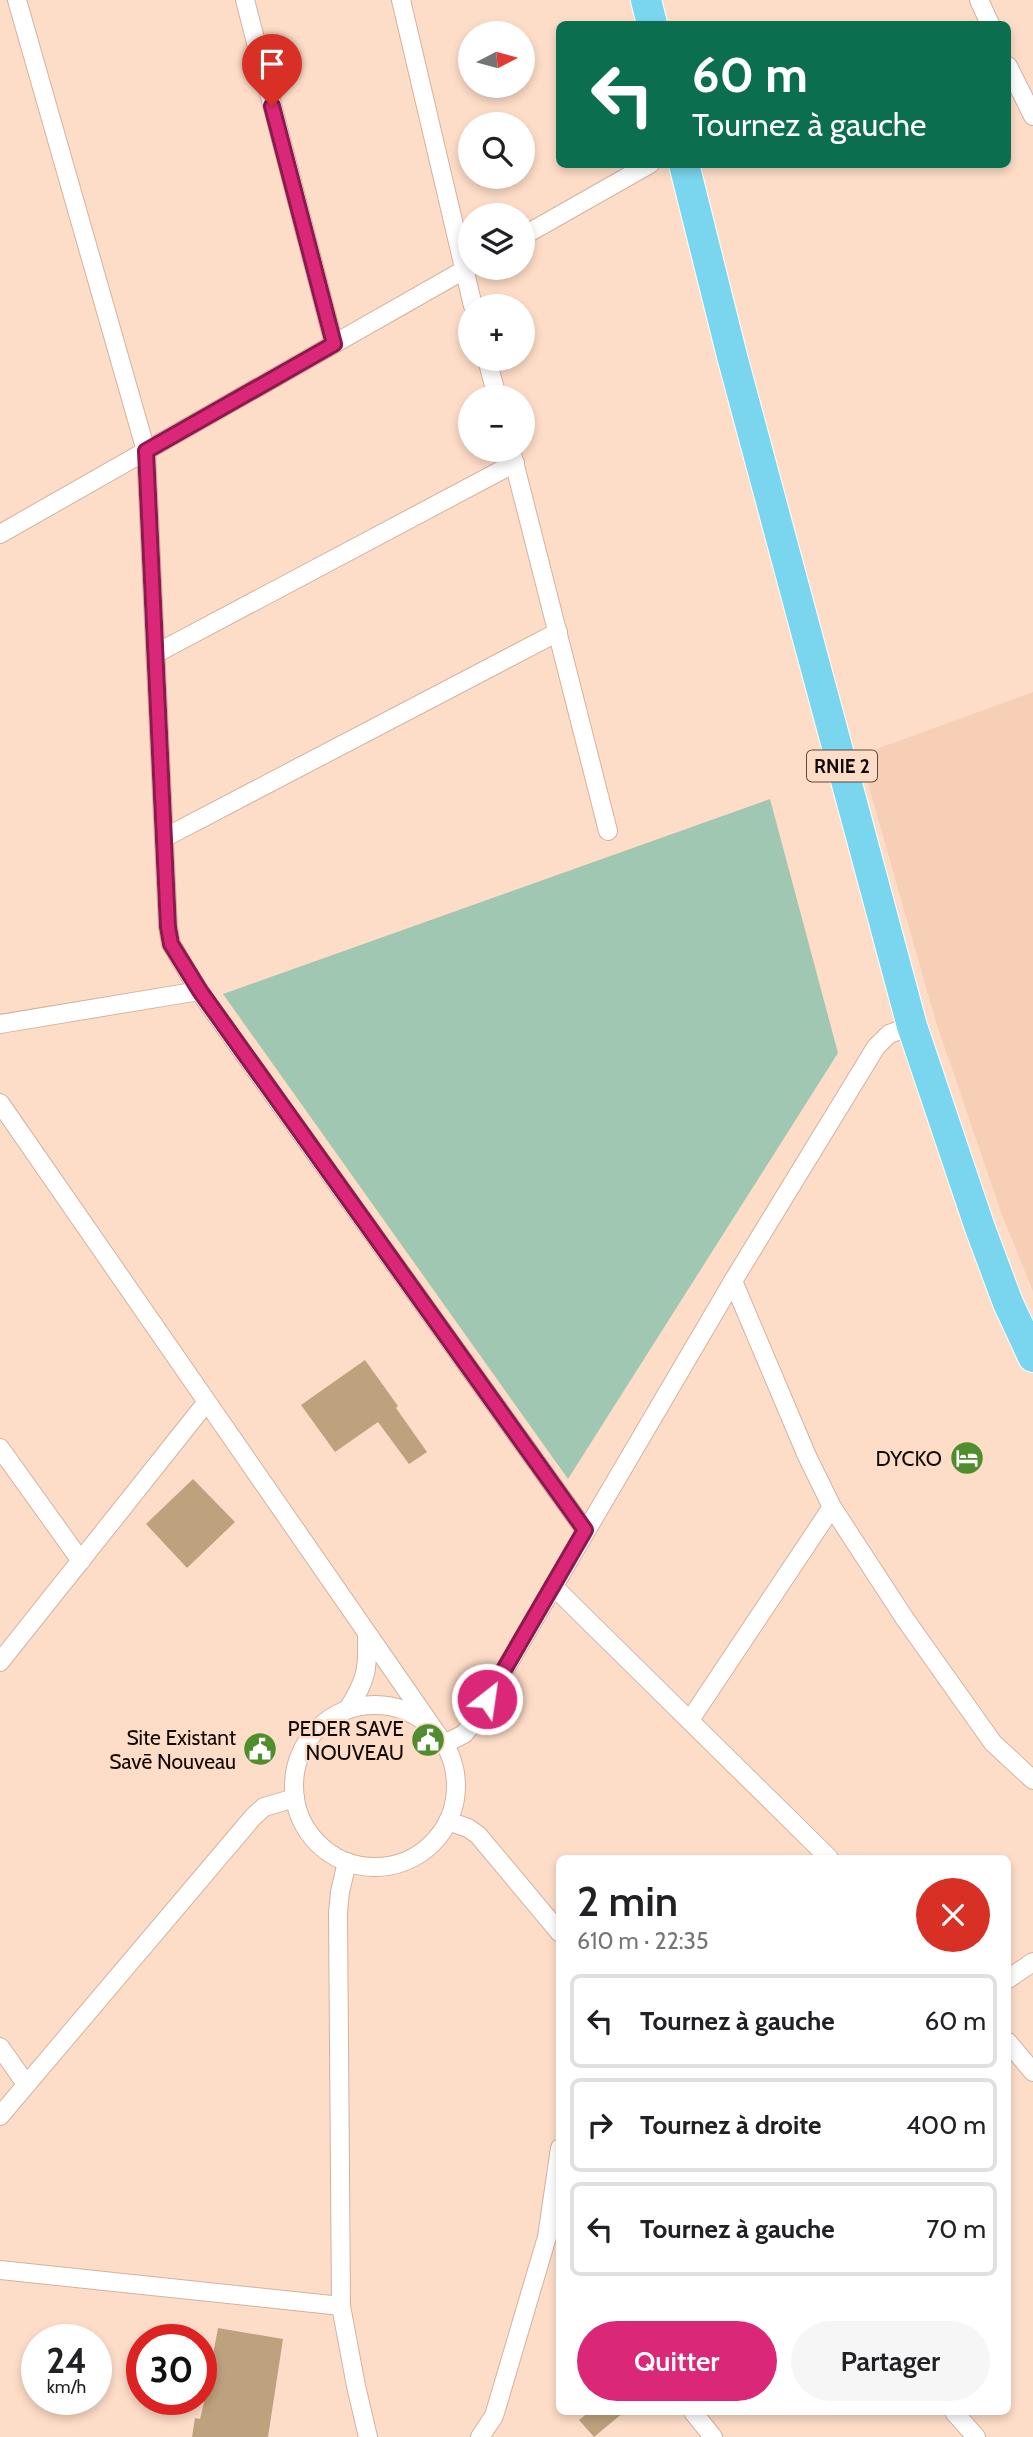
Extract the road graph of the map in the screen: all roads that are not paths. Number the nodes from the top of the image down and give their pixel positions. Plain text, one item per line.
1 (17, 0) edge
2 (245, 0) edge
3 (401, 0) edge
4 (646, 0) edge
5 (979, 0) edge
6 (651, 21) edge
7 (989, 21) edge
8 (1011, 72) edge
9 (1033, 116) edge
10 (643, 168) edge
11 (685, 168) edge
12 (535, 229) edge
13 (458, 231) edge
14 (458, 273) edge
15 (334, 344) junction
16 (146, 451) junction
17 (504, 462) edge
18 (514, 462) edge
19 (0, 534) edge
20 (558, 632) junction
21 (155, 654) junction
22 (608, 831) dead end
23 (164, 838) junction
24 (200, 991) junction
25 (0, 1024) edge
26 (912, 1026) junction
27 (0, 1103) edge
28 (733, 1281) junction
29 (1033, 1357) edge
30 (206, 1403) junction
31 (0, 1448) edge
32 (832, 1507) junction
33 (585, 1530) junction
34 (80, 1561) junction
35 (553, 1586) junction
36 (367, 1634) junction
37 (0, 1662) edge
38 (348, 1709) junction
39 (690, 1720) junction
40 (439, 1738) junction
41 (1033, 1780) edge
42 (295, 1798) junction
43 (448, 1821) junction
44 (826, 1855) edge
45 (347, 1862) junction
46 (556, 1928) edge
47 (1033, 1962) edge
48 (1011, 1977) edge
49 (1011, 2046) edge
50 (0, 2047) edge
51 (1033, 2072) edge
52 (26, 2084) junction
53 (0, 2116) edge
54 (556, 2175) edge
55 (547, 2237) junction
56 (556, 2247) edge
57 (0, 2270) edge
58 (341, 2306) junction
59 (695, 2415) edge
60 (957, 2415) edge
61 (368, 2437) edge
62 (480, 2437) edge
63 (713, 2437) edge
64 (975, 2437) edge

1 - 16 street
2 - 15 street
3 - 13 street
4 - 6 main road
5 - 7 street
8 - 9 street
10 - 12 street
11 - 26 main road, RNIE 2
14 - 15 street
15 - 16 street
16 - 19 street
16 - 21 street
17 - 21 street
18 - 20 street
20 - 22 street
20 - 23 street
21 - 23 street
23 - 24 street
24 - 25 street
24 - 33 street
26 - 28 street
26 - 29 main road, RNIE 2
27 - 30 street
28 - 32 street
28 - 33 street
30 - 34 street
30 - 36 street
31 - 34 street
32 - 39 street
32 - 41 street
33 - 35 street
34 - 37 street
35 - 39 street
35 - 40 street
36 - 38 street
36 - 40 street
38 - 40 street
38 - 42 street
39 - 44 street
40 - 43 street
42 - 45 street
42 - 52 street
43 - 45 street
43 - 46 street
45 - 58 street
47 - 48 street
49 - 51 street
50 - 52 street
52 - 53 street
54 - 55 street
55 - 56 street
55 - 62 street
57 - 58 street
58 - 61 street
59 - 63 street
60 - 64 street

